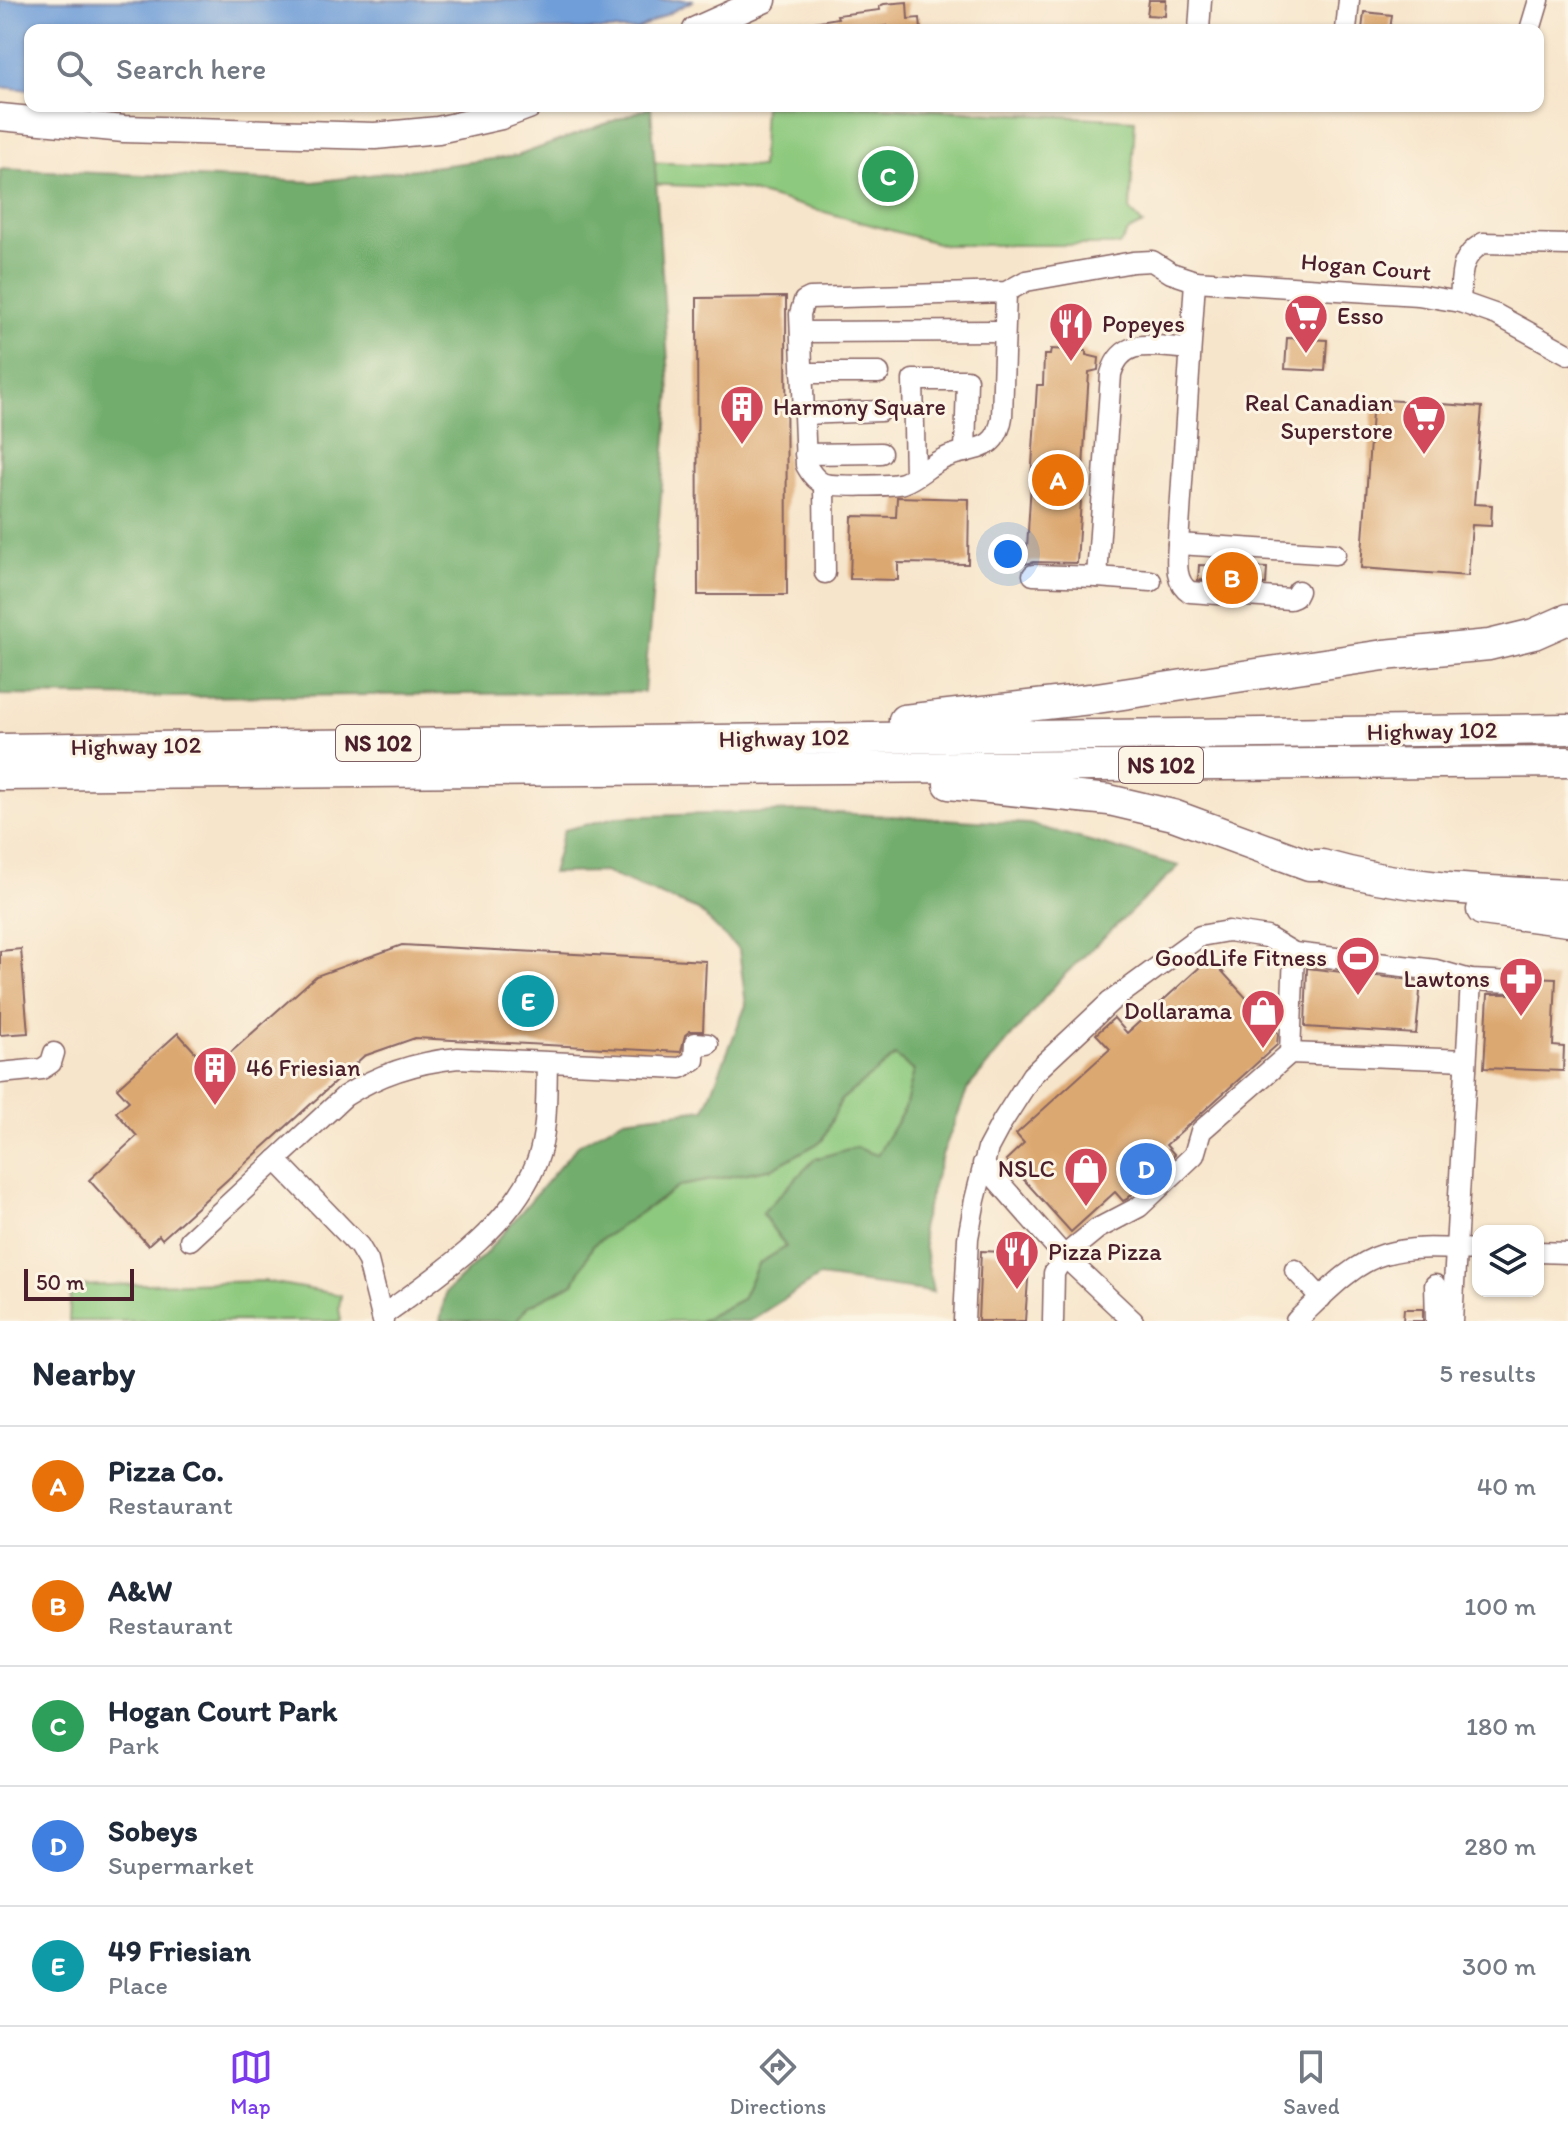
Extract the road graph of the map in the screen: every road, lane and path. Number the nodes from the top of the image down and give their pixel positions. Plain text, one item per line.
1 (763, 0) edge
2 (1201, 0) edge
3 (1349, 0) edge
4 (1539, 0) edge
5 (709, 24) edge
6 (1199, 24) edge
7 (1347, 24) edge
8 (1532, 24) edge
9 (512, 112) edge
10 (0, 117) edge
11 (1568, 245) edge
12 (1195, 281) junction
13 (1006, 292) junction
14 (1460, 302) junction
15 (1003, 331) junction
16 (801, 332) junction
17 (1189, 349) junction
18 (1568, 354) edge
19 (802, 373) junction
20 (879, 373) dead end
21 (967, 380) junction
22 (1002, 380) junction
23 (881, 411) dead end
24 (804, 414) junction
25 (965, 452) junction
26 (881, 453) dead end
27 (805, 454) junction
28 (915, 475) junction
29 (824, 485) junction
30 (1178, 549) junction
31 (1335, 554) dead end
32 (825, 573) dead end
33 (1033, 575) dead end
34 (1097, 577) junction
35 (1151, 581) dead end
36 (1298, 591) dead end
37 (1568, 619) edge
38 (1568, 729) edge
39 (755, 738) junction
40 (0, 749) edge
41 (1568, 762) edge
42 (755, 768) junction
43 (0, 775) edge
44 (1309, 865) junction
45 (1568, 895) edge
46 (1568, 921) edge
47 (1294, 953) junction
48 (1471, 980) junction
49 (1513, 982) dead end
50 (708, 1044) dead end
51 (54, 1053) dead end
52 (1290, 1053) junction
53 (1466, 1060) junction
54 (547, 1063) junction
55 (0, 1073) edge
56 (276, 1160) junction
57 (983, 1164) junction
58 (190, 1240) dead end
59 (1468, 1250) edge
60 (1544, 1252) edge
61 (1568, 1253) edge
62 (1064, 1256) junction
63 (1295, 1270) dead end
64 (1435, 1285) dead end
65 (1321, 1298) junction
66 (383, 1318) edge
67 (964, 1321) edge
68 (1053, 1321) edge
69 (1133, 1321) edge
70 (1296, 1321) edge
71 (1436, 1321) edge
72 (1452, 1321) edge

1 - 5 main road
2 - 6 street
3 - 7 street
4 - 8 street
9 - 10 main road
11 - 14 street
12 - 13 street, Hogan Court
12 - 14 street, Hogan Court
12 - 17 street
13 - 15 street
13 - 16 street
14 - 18 street, Hogan Court
15 - 16 street
15 - 22 street
16 - 19 street
17 - 30 street
17 - 34 street
19 - 20 street
19 - 24 street
21 - 22 street
21 - 25 street
21 - 28 street
22 - 25 street
23 - 24 street
24 - 27 street
25 - 28 street
26 - 27 street
27 - 29 street
28 - 29 street
29 - 32 street
30 - 31 street
30 - 36 street
33 - 34 street
34 - 35 street
37 - 39 highway
38 - 39 highway, Highway 102 / NS 102
39 - 40 highway, Highway 102 / NS 102
41 - 42 highway, Highway 102 / NS 102
42 - 43 highway, Highway 102 / NS 102
42 - 44 highway
44 - 45 highway
44 - 46 highway
47 - 48 street
47 - 52 street
47 - 57 street
48 - 49 street
48 - 53 street
50 - 54 street
51 - 55 street
52 - 53 street
52 - 62 street
53 - 59 street
54 - 56 street
54 - 66 street
56 - 58 street
56 - 66 street
57 - 62 street
57 - 67 street
59 - 65 street
59 - 72 street
60 - 61 street
62 - 68 street
62 - 69 street
63 - 65 street
64 - 71 street
65 - 70 street

